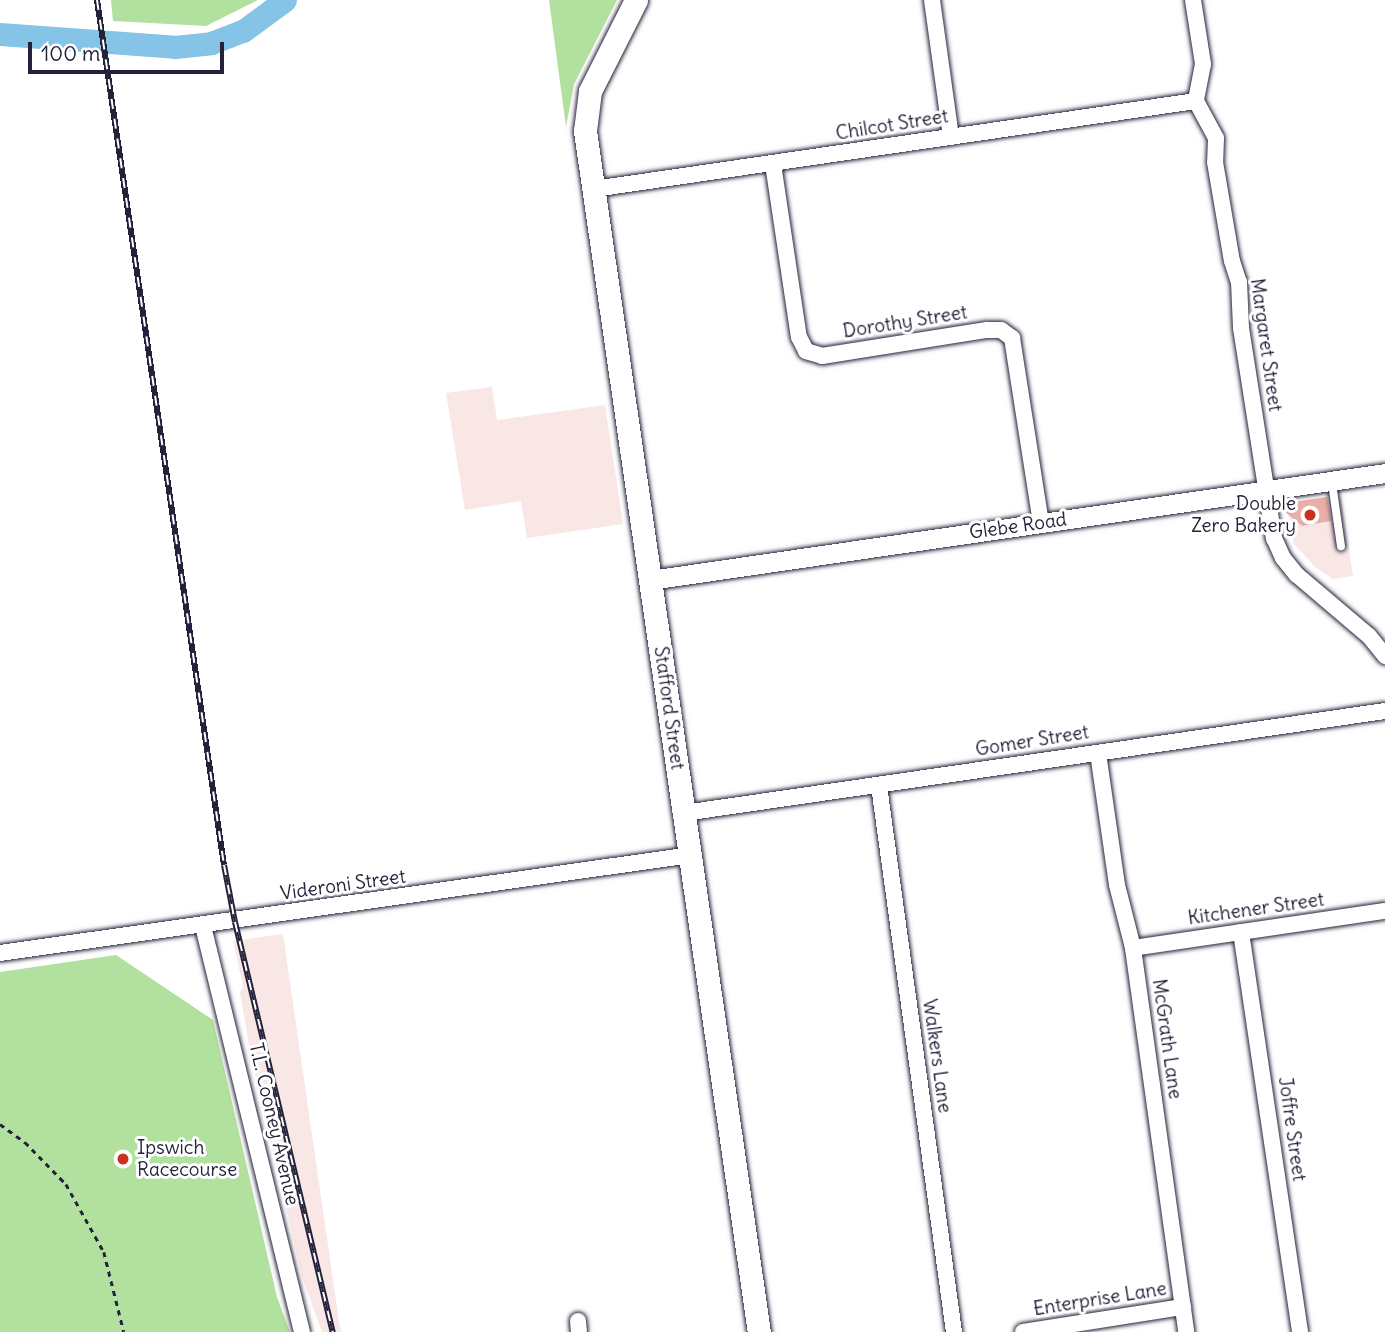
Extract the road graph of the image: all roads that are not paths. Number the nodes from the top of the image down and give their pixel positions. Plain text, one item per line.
1 (636, 0) edge
2 (932, 0) edge
3 (1194, 0) edge
4 (1196, 102) junction
5 (951, 137) junction
6 (773, 164) junction
7 (594, 189) junction
8 (1385, 473) edge
9 (1331, 481) junction
10 (1265, 491) junction
11 (1041, 523) junction
12 (1341, 546) dead end
13 (650, 580) junction
14 (1385, 656) edge
15 (1385, 711) edge
16 (1098, 753) junction
17 (879, 786) junction
18 (684, 813) junction
19 (691, 855) junction
20 (1385, 911) edge
21 (203, 926) junction
22 (1241, 932) junction
23 (1133, 948) junction
24 (0, 953) edge
25 (1183, 1307) junction
26 (302, 1332) edge
27 (759, 1332) edge
28 (954, 1332) edge
29 (1023, 1332) edge
30 (1186, 1332) edge
31 (1300, 1332) edge

1 - 7 main road, Stafford Street
2 - 5 street
3 - 4 street
4 - 5 street, Chilcot Street
4 - 10 street, Margaret Street
5 - 6 street, Chilcot Street
6 - 7 street, Chilcot Street
6 - 11 street, Dorothy Street
7 - 13 main road, Stafford Street
8 - 9 street, Glebe Road
9 - 10 street, Glebe Road
9 - 12 lane
10 - 11 street, Glebe Road
10 - 14 street, Margaret Street
11 - 13 street, Glebe Road
13 - 18 main road, Stafford Street
15 - 16 street, Gomer Street
16 - 17 street, Gomer Street
16 - 23 street, McGrath Lane
17 - 18 street, Gomer Street
17 - 28 street, Walkers Lane
18 - 19 main road, Stafford Street
19 - 21 street, Videroni Street
19 - 27 main road, Stafford Street
20 - 22 street, Kitchener Street
21 - 24 street, Videroni Street
21 - 26 street, T.L. Cooney Avenue
22 - 23 street, Kitchener Street
22 - 31 street, Joffre Street
23 - 25 street, McGrath Lane
25 - 29 street, Enterprise Lane
25 - 30 street, McGrath Lane

